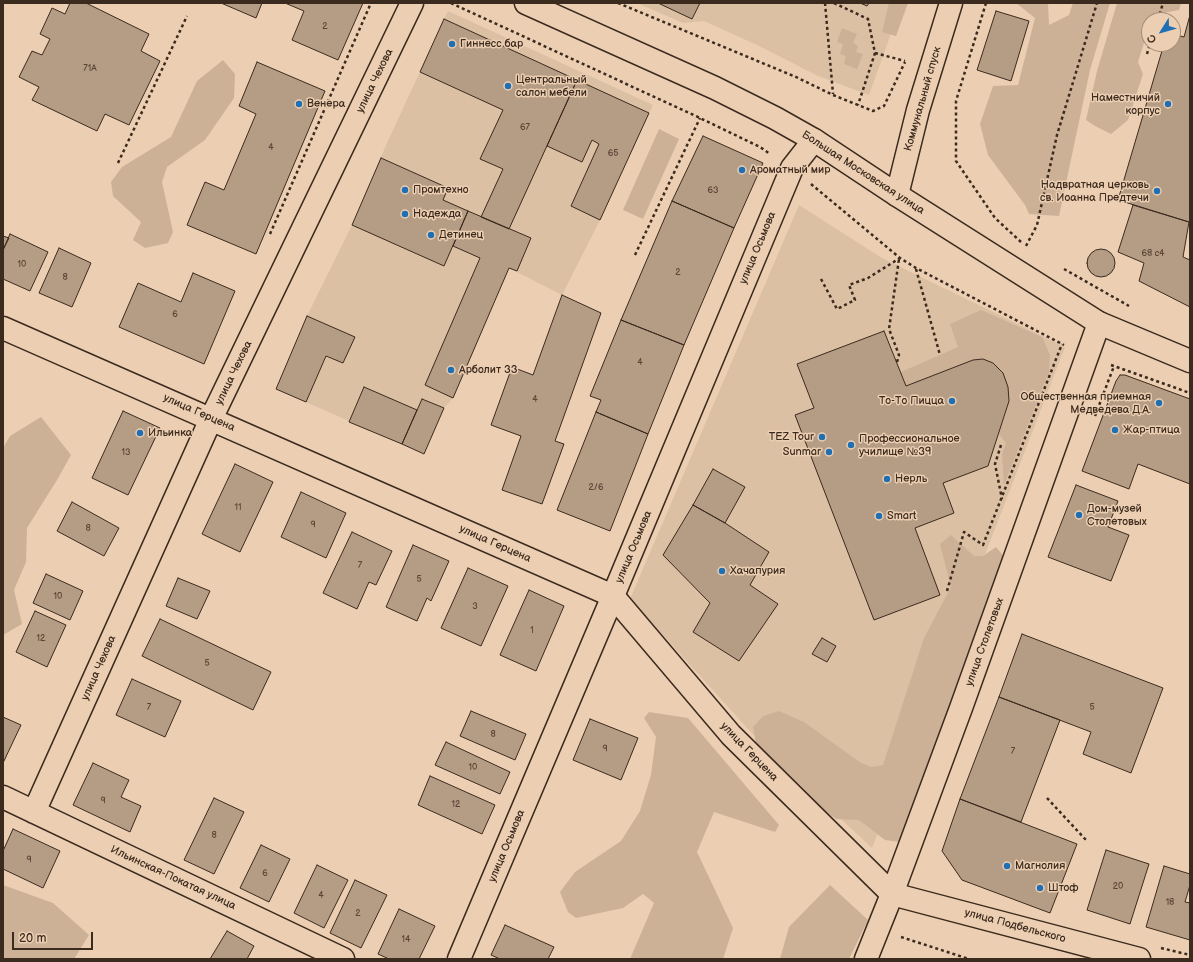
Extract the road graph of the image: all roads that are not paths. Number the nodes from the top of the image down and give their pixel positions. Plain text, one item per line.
1 (412, 3) edge
2 (526, 3) edge
3 (950, 3) edge
4 (814, 140) junction
5 (897, 195) junction
6 (1099, 323) junction
7 (3, 328) edge
8 (1190, 362) edge
9 (211, 419) junction
10 (613, 596) junction
11 (3, 797) edge
12 (34, 812) junction
13 (892, 894) junction
14 (343, 959) edge
15 (459, 959) edge
16 (866, 959) edge
17 (1138, 959) edge

1 - 9 street, улица Чехова
2 - 4 street, Большая Московская улица
3 - 5 street, Коммунальный спуск
4 - 5 street, Большая Московская улица
4 - 10 street, улица Осьмова
5 - 6 street, Большая Московская улица
6 - 8 street, Большая Московская улица
6 - 13 street, улица Столетовых
7 - 9 street, улица Герцена
9 - 10 street, улица Герцена
9 - 12 street, улица Чехова
10 - 13 street, улица Герцена
10 - 15 street, улица Осьмова
11 - 12 street, Ильинская-Покатая улица
12 - 14 street, Ильинская-Покатая улица
13 - 16 street, улица Столетовых
13 - 17 street, улица Подбельского

